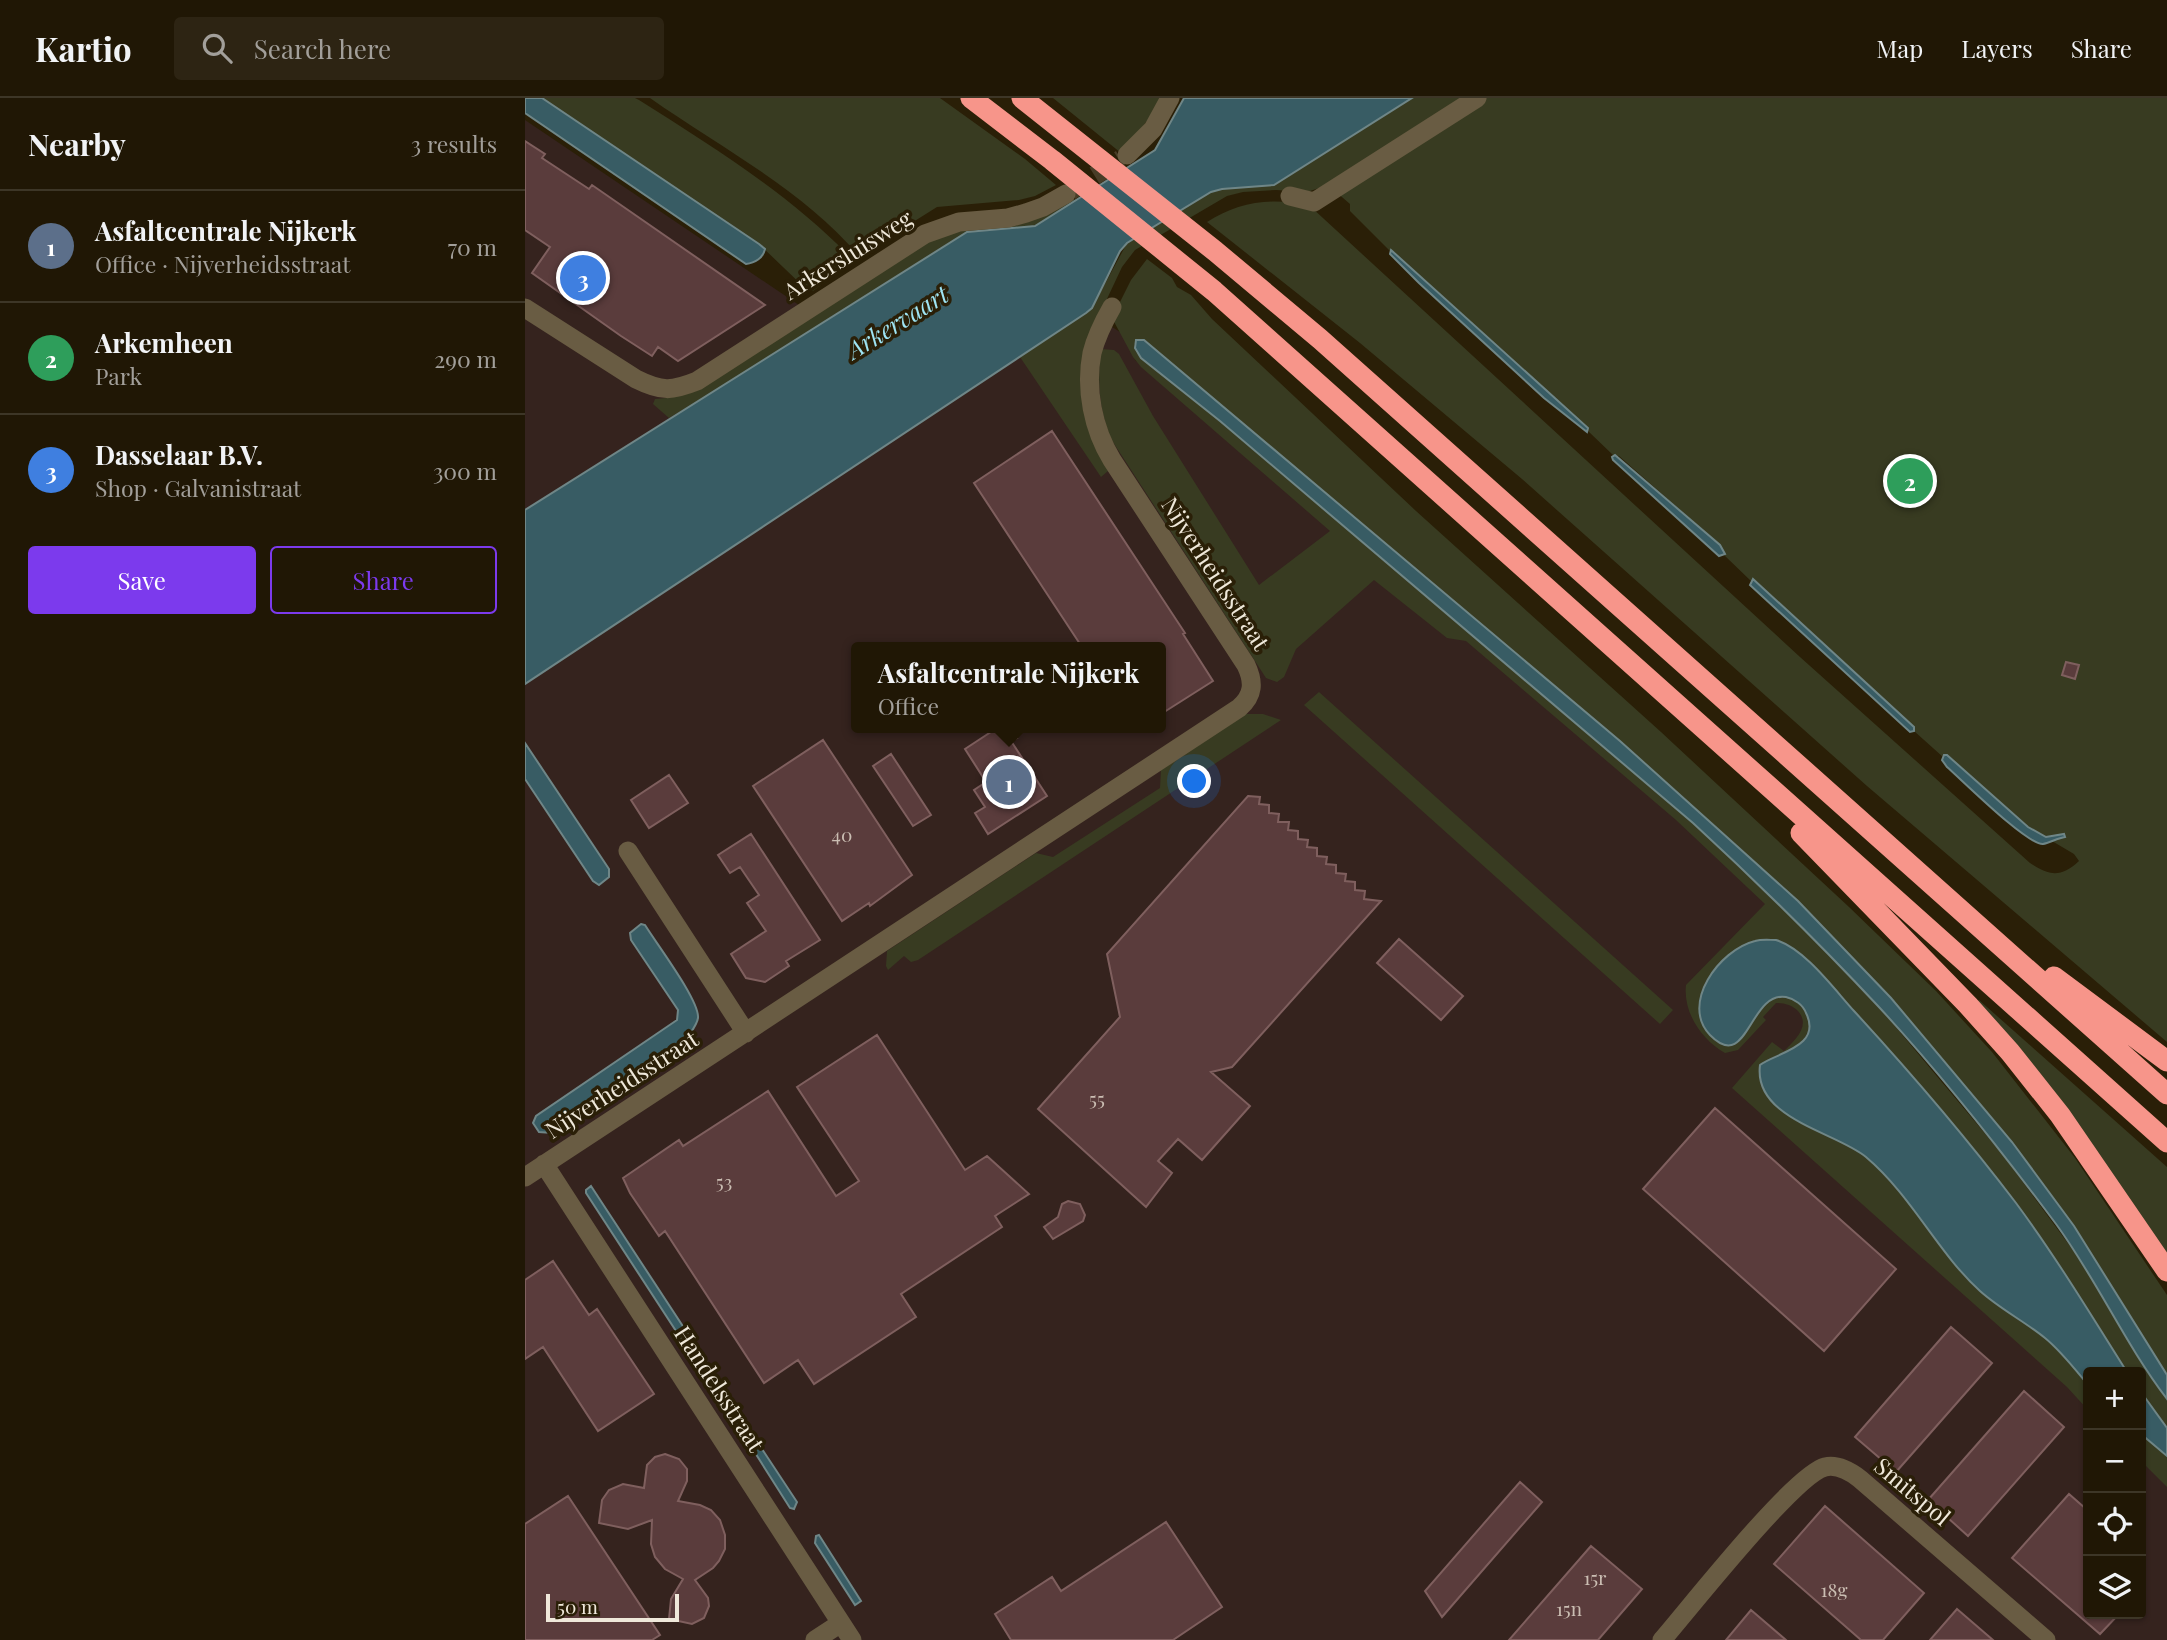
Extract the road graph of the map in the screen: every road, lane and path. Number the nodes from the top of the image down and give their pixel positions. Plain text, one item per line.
1 (971, 98) edge
2 (1022, 98) edge
3 (1170, 98) edge
4 (1476, 98) edge
5 (1127, 155) tunnel mouth
6 (1066, 194) tunnel mouth
7 (1290, 195) dead end
8 (1112, 307) dead end
9 (525, 308) edge
10 (1687, 714) junction
11 (628, 852) dead end
12 (1941, 892) junction
13 (746, 1033) junction
14 (2167, 1061) edge
15 (2167, 1094) edge
16 (2167, 1142) edge
17 (544, 1164) junction
18 (525, 1177) edge
19 (2167, 1270) edge
20 (841, 1623) junction
21 (815, 1640) edge
22 (852, 1640) edge
23 (1662, 1640) edge
24 (2046, 1640) edge

1 - 10 highway
2 - 12 highway
3 - 5 street
4 - 7 street
6 - 9 street, Arkersluisweg
8 - 13 street, Nijverheidsstraat
10 - 16 highway
10 - 19 highway
11 - 13 street
12 - 14 highway
12 - 15 highway
13 - 17 street, Nijverheidsstraat
17 - 18 street, Nijverheidsstraat
17 - 20 street, Handelsstraat
20 - 21 street
20 - 22 street, Handelsstraat
23 - 24 street, Smitspol

